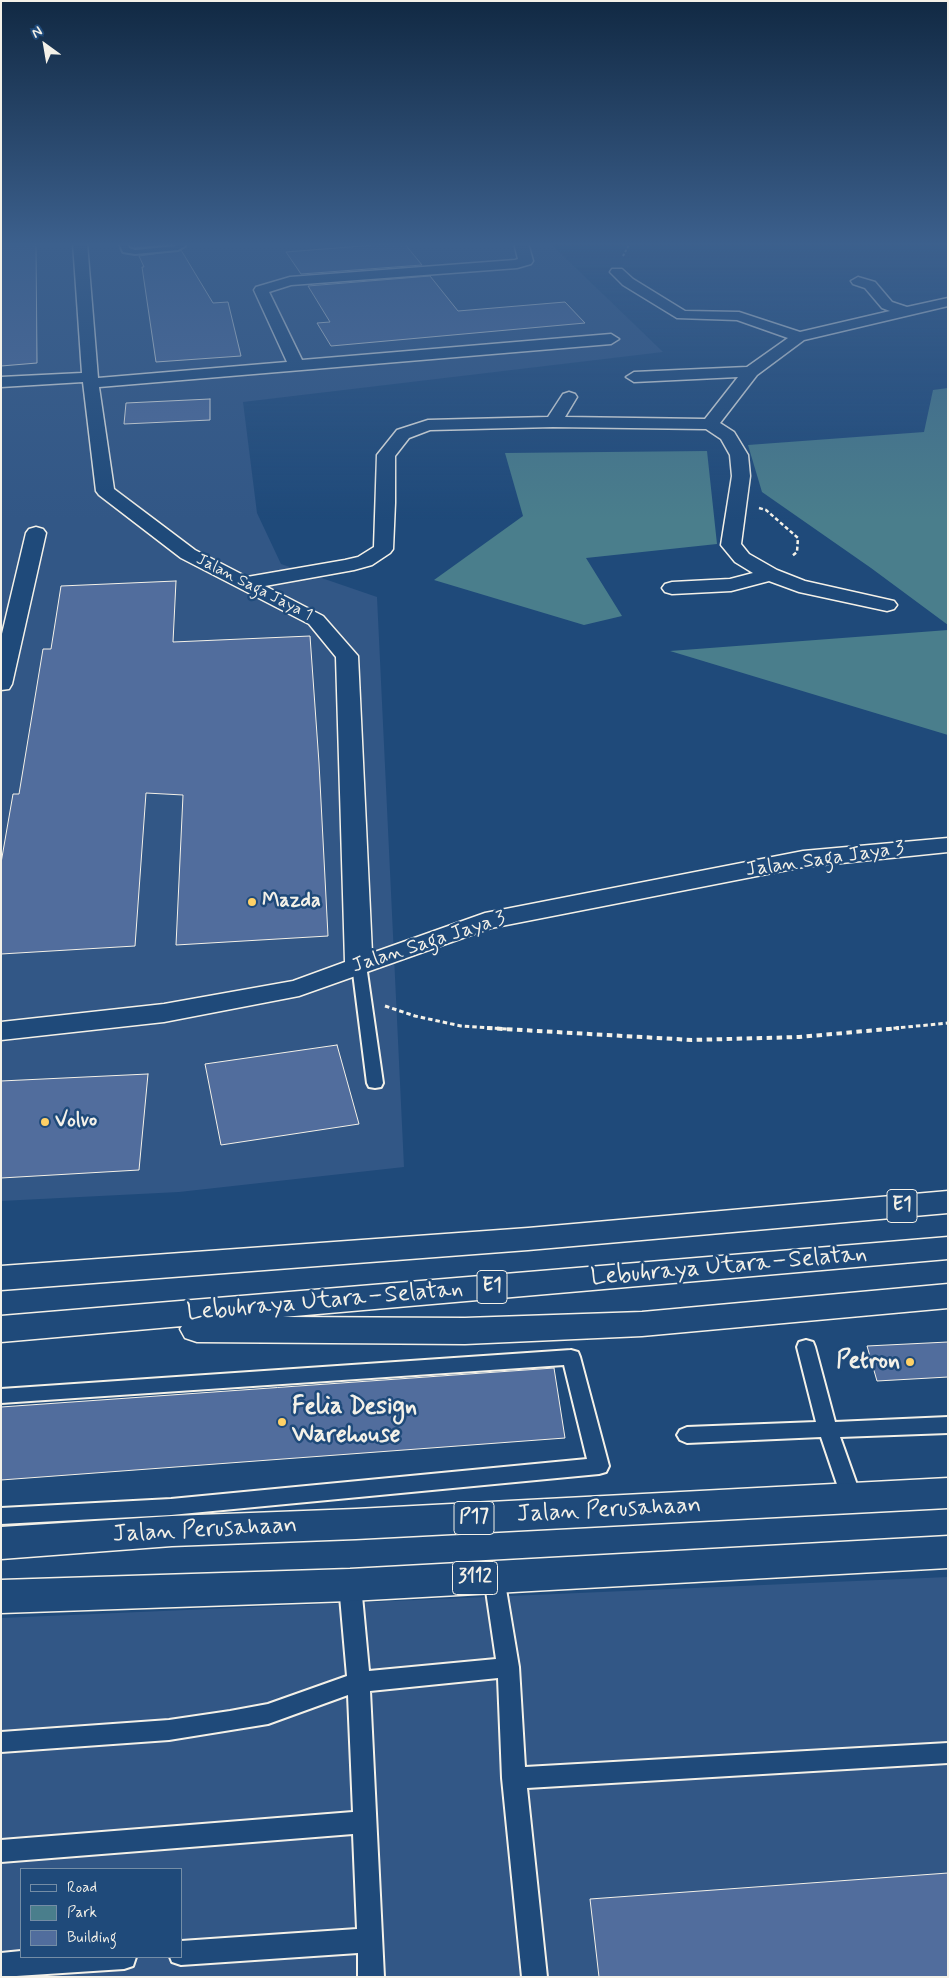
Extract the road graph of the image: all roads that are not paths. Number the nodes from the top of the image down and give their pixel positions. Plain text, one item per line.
1 (87, 335) edge
2 (282, 335) edge
3 (769, 335) edge
4 (794, 335) edge
5 (806, 335) edge
6 (799, 337) junction
7 (611, 338) dead end
8 (297, 367) junction
9 (751, 372) junction
10 (634, 377) dead end
11 (90, 380) junction
12 (1, 382) edge
13 (569, 396) dead end
14 (553, 422) junction
15 (710, 424) junction
16 (36, 533) dead end
17 (770, 574) junction
18 (245, 583) junction
19 (672, 588) dead end
20 (887, 605) dead end
21 (1, 684) edge
22 (948, 845) edge
23 (359, 965) junction
24 (1, 1031) edge
25 (374, 1083) dead end
26 (948, 1202) edge
27 (948, 1248) edge
28 (1, 1278) edge
29 (948, 1296) edge
30 (36, 1327) junction
31 (1, 1329) edge
32 (806, 1346) dead end
33 (1, 1396) edge
34 (948, 1425) edge
35 (828, 1430) junction
36 (688, 1435) dead end
37 (948, 1494) edge
38 (852, 1499) junction
39 (1, 1516) edge
40 (171, 1519) junction
41 (1, 1543) edge
42 (948, 1552) edge
43 (494, 1577) junction
44 (350, 1585) junction
45 (1, 1597) edge
46 (508, 1667) junction
47 (359, 1682) junction
48 (1, 1742) edge
49 (948, 1753) edge
50 (514, 1778) junction
51 (365, 1822) junction
52 (1, 1851) edge
53 (368, 1940) junction
54 (182, 1953) edge
55 (109, 1958) edge
56 (1, 1965) edge
57 (371, 1977) edge
58 (535, 1977) edge

1 - 11 main road, Jalan Saga Jaya 1
2 - 8 main road
3 - 6 main road
4 - 6 main road
5 - 6 main road
6 - 9 main road
7 - 8 main road
8 - 11 main road
9 - 10 main road
9 - 15 main road
11 - 12 main road
11 - 18 main road, Jalan Saga Jaya 1
13 - 14 main road
14 - 15 main road
14 - 18 main road
15 - 17 main road
16 - 21 main road
17 - 19 main road
17 - 20 main road
18 - 23 main road, Jalan Saga Jaya 1
22 - 23 main road, Jalan Saga Jaya 3
23 - 24 main road, Jalan Saga Jaya 3
23 - 25 lane
26 - 28 main road, E1
27 - 30 main road, Lebuhraya Utara–Selatan / E1
29 - 30 main road
30 - 31 main road, Lebuhraya Utara–Selatan / E1
32 - 35 lane
33 - 40 lane
34 - 35 lane
35 - 36 lane
35 - 38 lane
37 - 38 main road, Jalan Perusahaan / P17
38 - 40 main road, Jalan Perusahaan / P17
39 - 40 lane
40 - 41 main road, Jalan Perusahaan / P17
42 - 43 main road, 3112
43 - 44 main road, 3112
43 - 46 lane
44 - 45 main road, 3112
44 - 47 lane
46 - 47 lane
46 - 50 lane
47 - 48 lane
47 - 51 lane
49 - 50 lane
50 - 58 lane
51 - 52 lane
51 - 53 lane
53 - 54 lane
53 - 57 lane
55 - 56 lane

